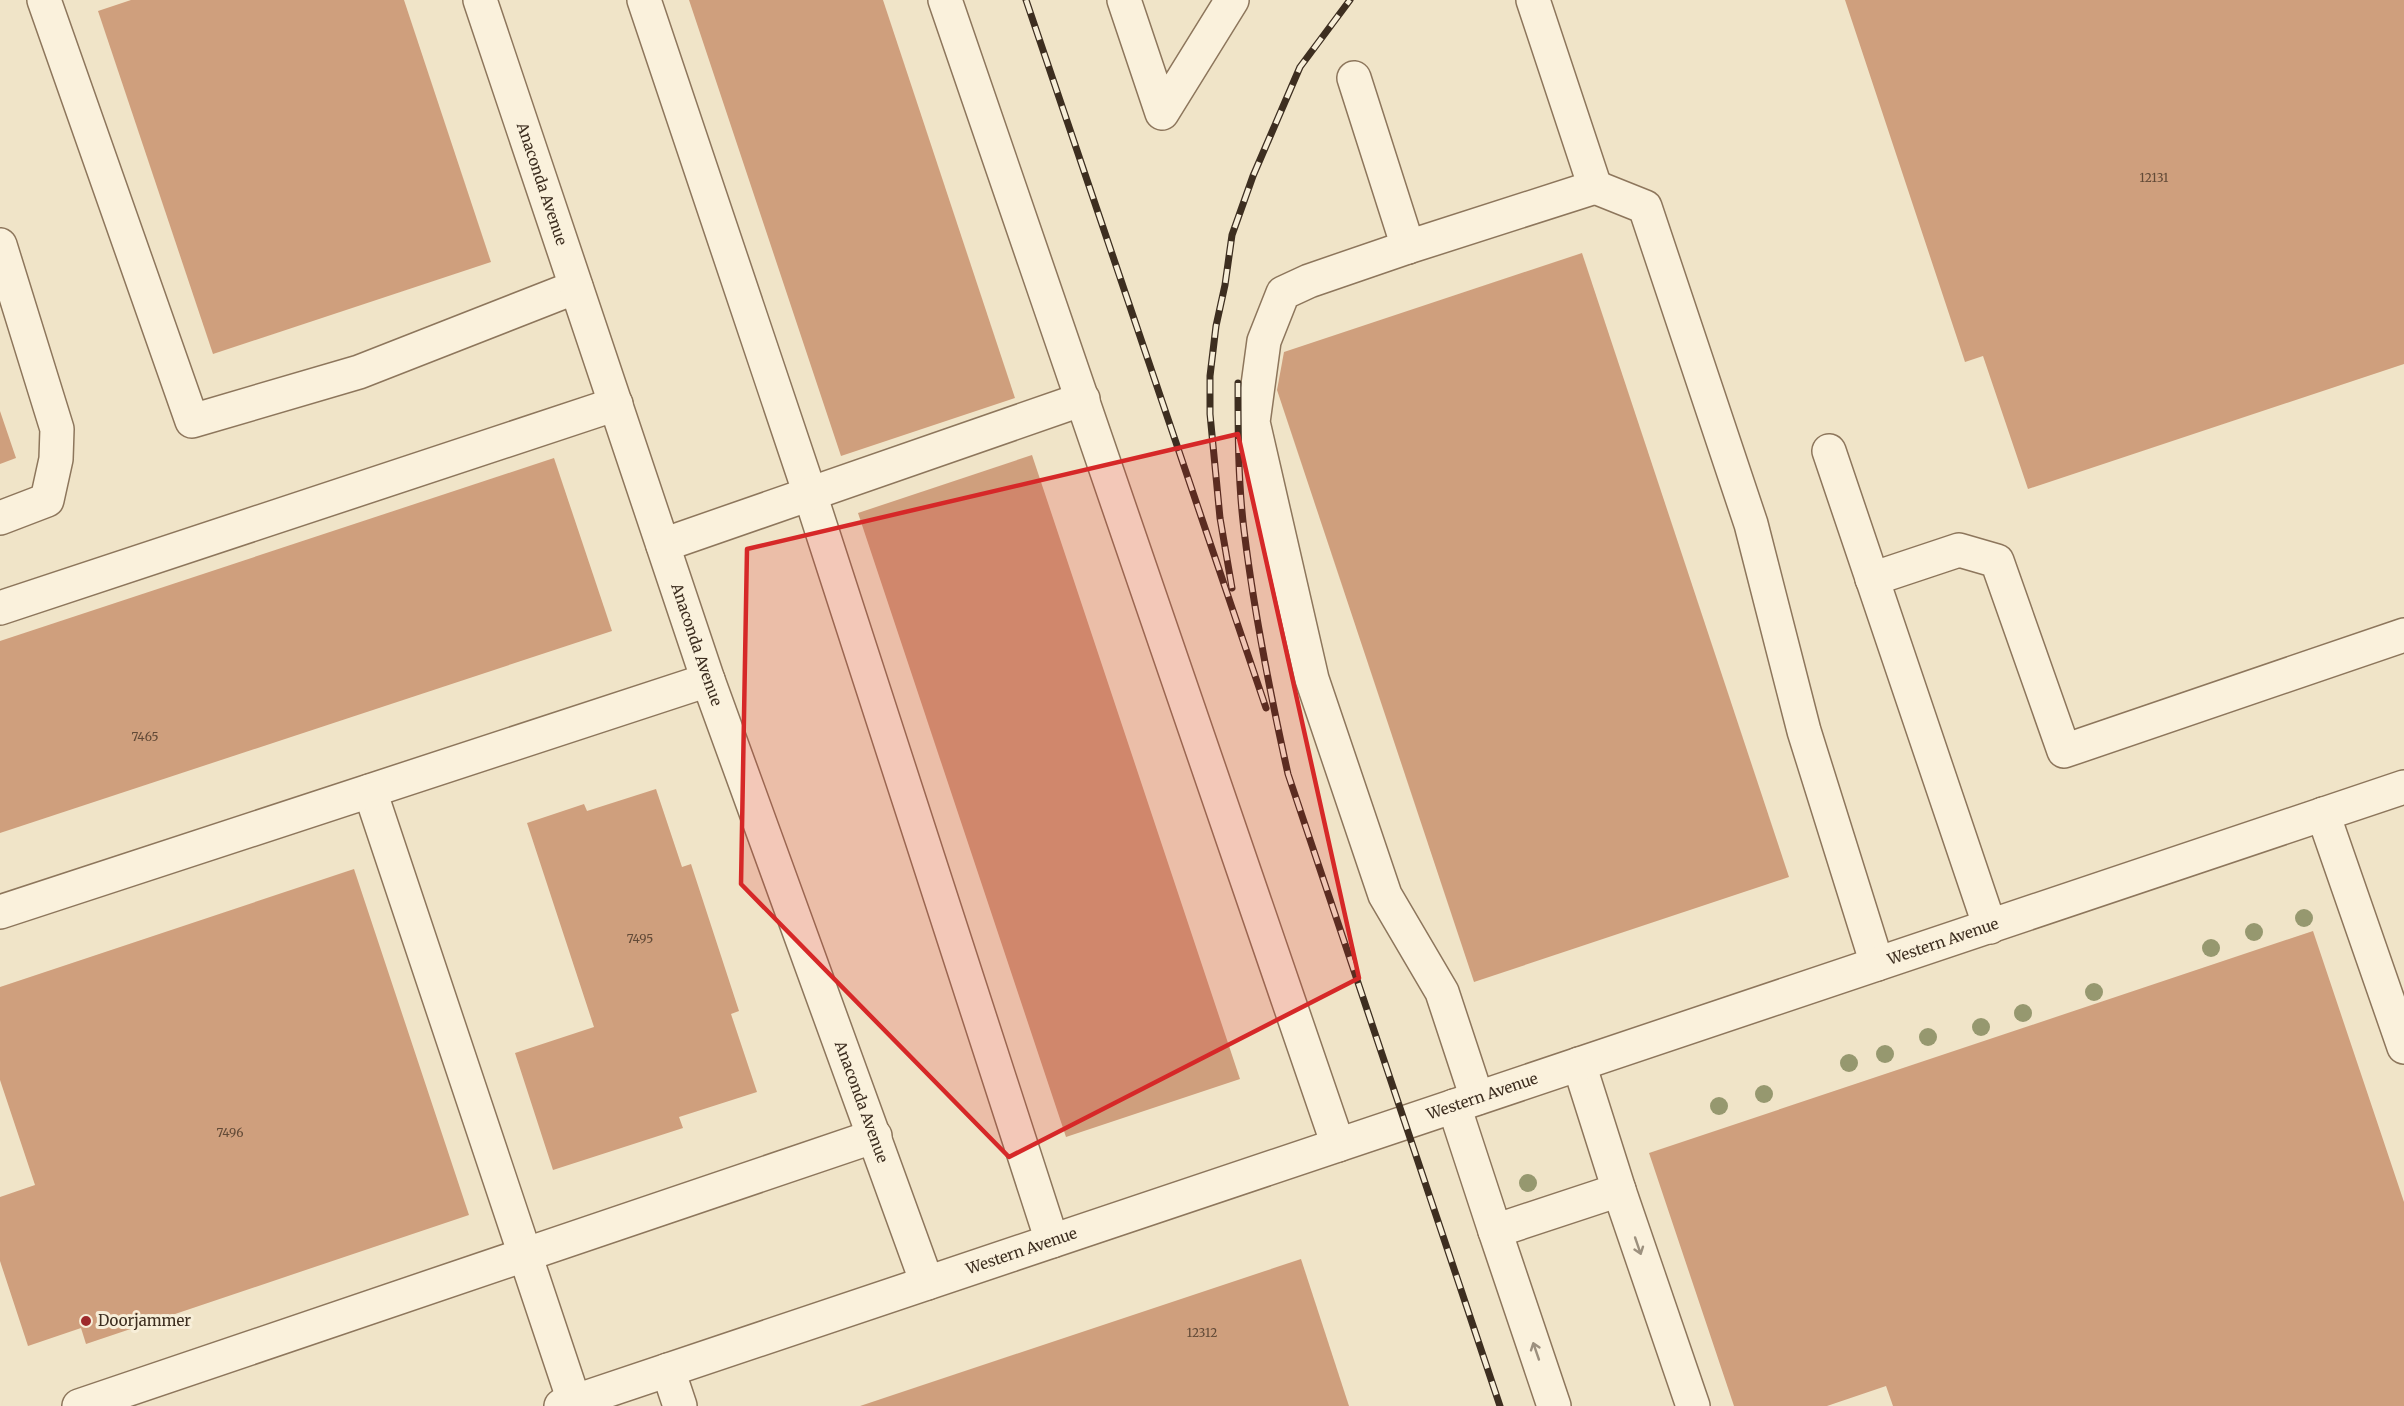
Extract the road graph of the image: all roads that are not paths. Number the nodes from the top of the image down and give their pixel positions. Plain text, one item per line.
1 (44, 0) edge
2 (480, 0) edge
3 (644, 0) edge
4 (945, 0) edge
5 (1124, 0) edge
6 (1232, 0) edge
7 (1533, 0) edge
8 (1354, 78) dead end
9 (1595, 187) junction
10 (0, 245) edge
11 (1408, 247) junction
12 (576, 287) junction
13 (1083, 399) junction
14 (616, 404) junction
15 (1829, 451) dead end
16 (810, 494) junction
17 (0, 518) edge
18 (663, 545) junction
19 (1872, 579) junction
20 (0, 608) edge
21 (2404, 635) edge
22 (708, 680) junction
23 (2404, 787) edge
24 (370, 791) junction
25 (2323, 814) junction
26 (0, 912) edge
27 (1990, 927) junction
28 (1877, 964) junction
29 (2404, 1047) edge
30 (1579, 1064) junction
31 (1466, 1102) junction
32 (875, 1136) junction
33 (1338, 1145) junction
34 (1619, 1190) junction
35 (1495, 1231) junction
36 (1052, 1241) junction
37 (525, 1253) junction
38 (927, 1283) junction
39 (668, 1370) junction
40 (568, 1404) edge
41 (78, 1406) edge
42 (680, 1406) edge
43 (1554, 1406) edge
44 (1693, 1406) edge

1 - 12 street
2 - 12 street, Anaconda Avenue
3 - 16 street
4 - 13 street
5 - 6 street
7 - 9 street
8 - 11 street
9 - 11 street
9 - 28 street
10 - 17 street
11 - 31 street
12 - 14 street, Anaconda Avenue
13 - 16 street
13 - 33 street
14 - 18 street, Anaconda Avenue
14 - 20 street
15 - 19 street
16 - 18 street
16 - 36 street
18 - 22 street, Anaconda Avenue
19 - 21 street
19 - 27 street
22 - 24 street
22 - 32 street, Anaconda Avenue
23 - 25 street, Western Avenue
24 - 26 street
24 - 37 street
25 - 27 street, Western Avenue
25 - 29 street
27 - 28 street, Western Avenue
28 - 30 street, Western Avenue
30 - 31 street, Western Avenue
30 - 34 street
31 - 33 street, Western Avenue
31 - 35 street
32 - 37 street
32 - 38 street, Anaconda Avenue
33 - 36 street, Western Avenue
34 - 35 street
34 -> 44 street
43 -> 35 street
36 - 38 street, Western Avenue
37 - 40 street
37 - 41 street
38 - 39 street, Western Avenue
39 - 40 street, Western Avenue
39 - 42 street

